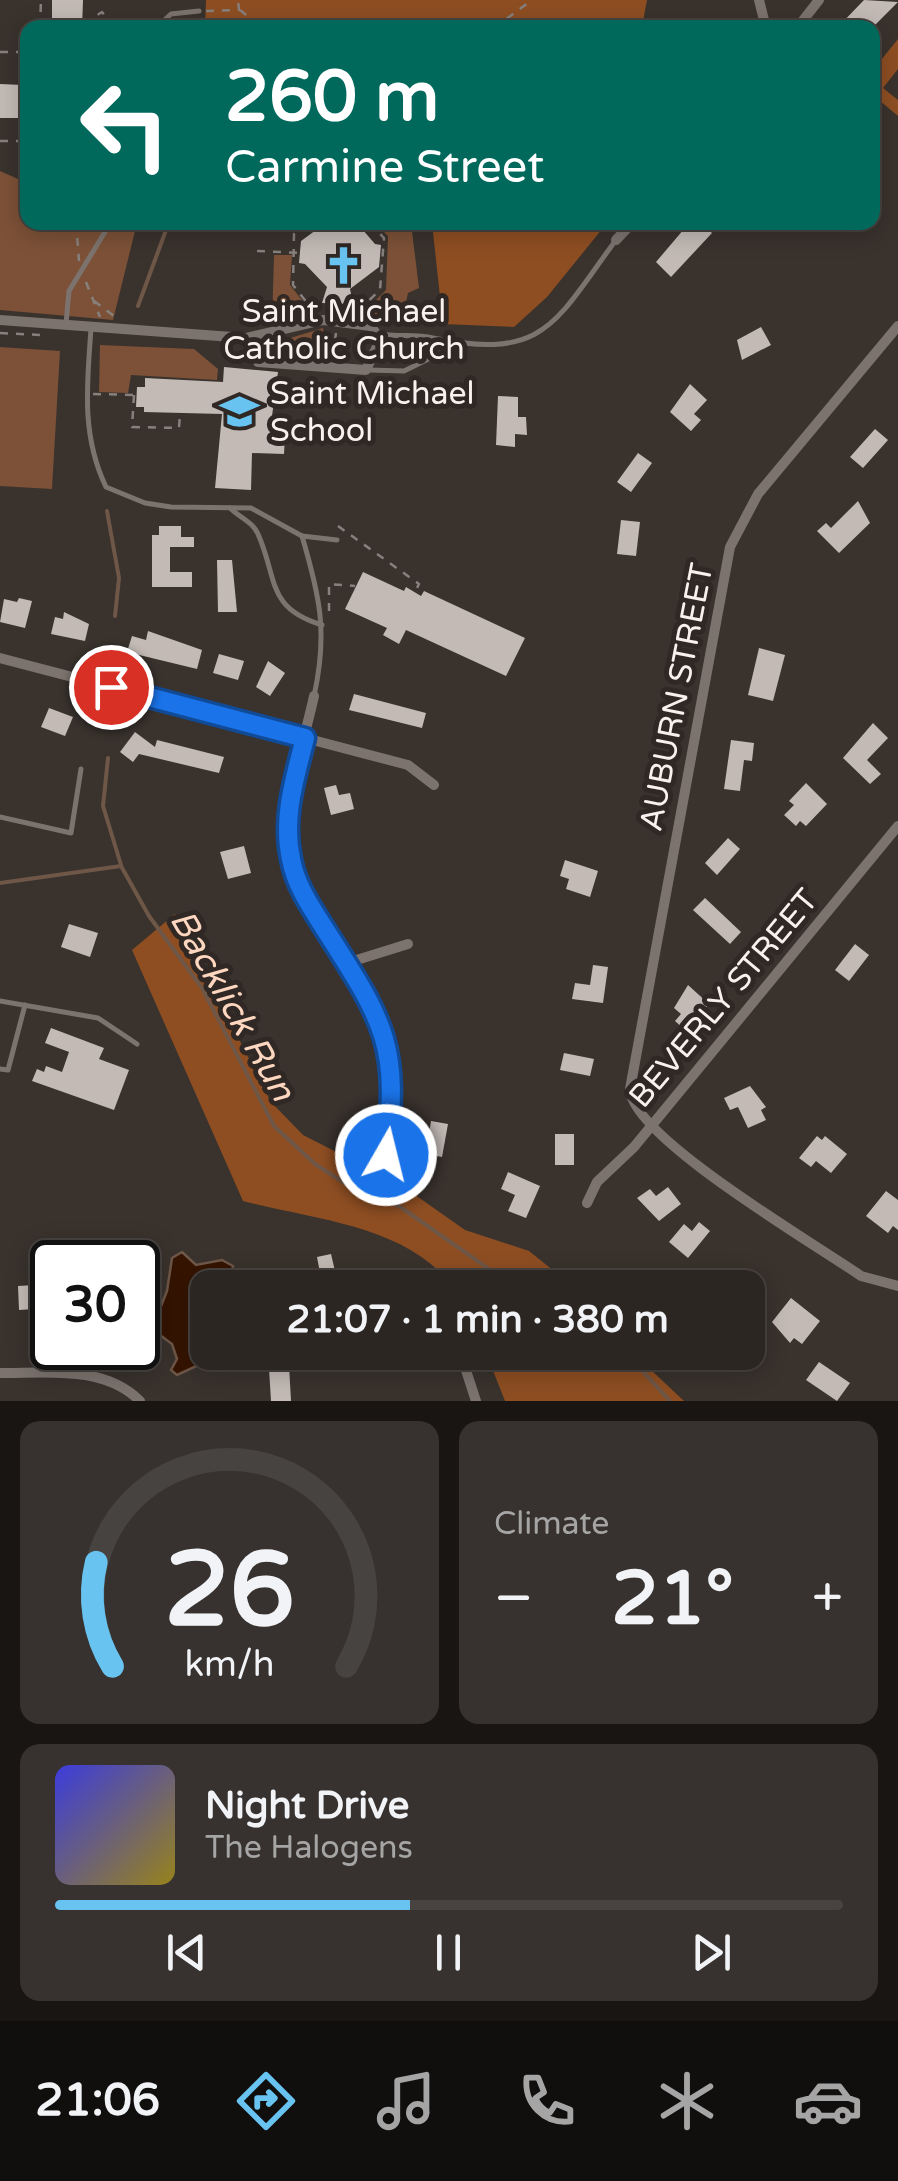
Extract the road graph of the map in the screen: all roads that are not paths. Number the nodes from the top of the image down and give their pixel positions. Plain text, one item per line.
1 (819, 0) edge
2 (200, 11) road end
3 (165, 20) edge
4 (803, 20) edge
5 (106, 230) edge
6 (625, 230) edge
7 (616, 240) joint
8 (0, 320) edge
9 (66, 324) junction
10 (92, 326) junction
11 (898, 326) edge
12 (382, 329) junction
13 (246, 338) junction
14 (457, 344) junction
15 (366, 370) junction
16 (230, 508) junction
17 (302, 536) junction
18 (337, 540) dead end
19 (322, 625) junction
20 (0, 658) edge
21 (314, 696) joint
22 (305, 738) junction
23 (81, 769) dead end
24 (434, 785) dead end
25 (0, 817) edge
26 (898, 826) edge
27 (408, 944) dead end
28 (347, 964) junction
29 (0, 1001) edge
30 (25, 1006) junction
31 (137, 1044) dead end
32 (0, 1069) edge
33 (649, 1126) junction
34 (386, 1155) dead end
35 (587, 1202) dead end
36 (898, 1286) edge
37 (466, 1370) edge
38 (0, 1373) edge
39 (140, 1401) edge
40 (476, 1401) edge

1 - 4 street
2 - 3 lane
5 - 9 lane
6 - 7 street
7 - 14 lane
8 - 9 street
9 - 10 street
10 - 13 street
10 - 16 lane
11 - 33 street, AUBURN STREET
12 - 13 street
12 - 14 lane
12 - 15 street
13 - 15 street
14 - 15 lane
16 - 17 lane
16 - 19 lane
17 - 18 lane
17 - 19 lane
19 - 21 lane
20 - 22 street
21 - 22 street
22 - 24 street
22 - 28 street
23 - 25 lane
26 - 33 street, BEVERLY STREET
27 - 28 street
28 - 34 street
29 - 30 lane
30 - 31 lane
30 - 32 lane
33 - 35 street, BEVERLY STREET
33 - 36 street
37 - 40 street
38 - 39 street

